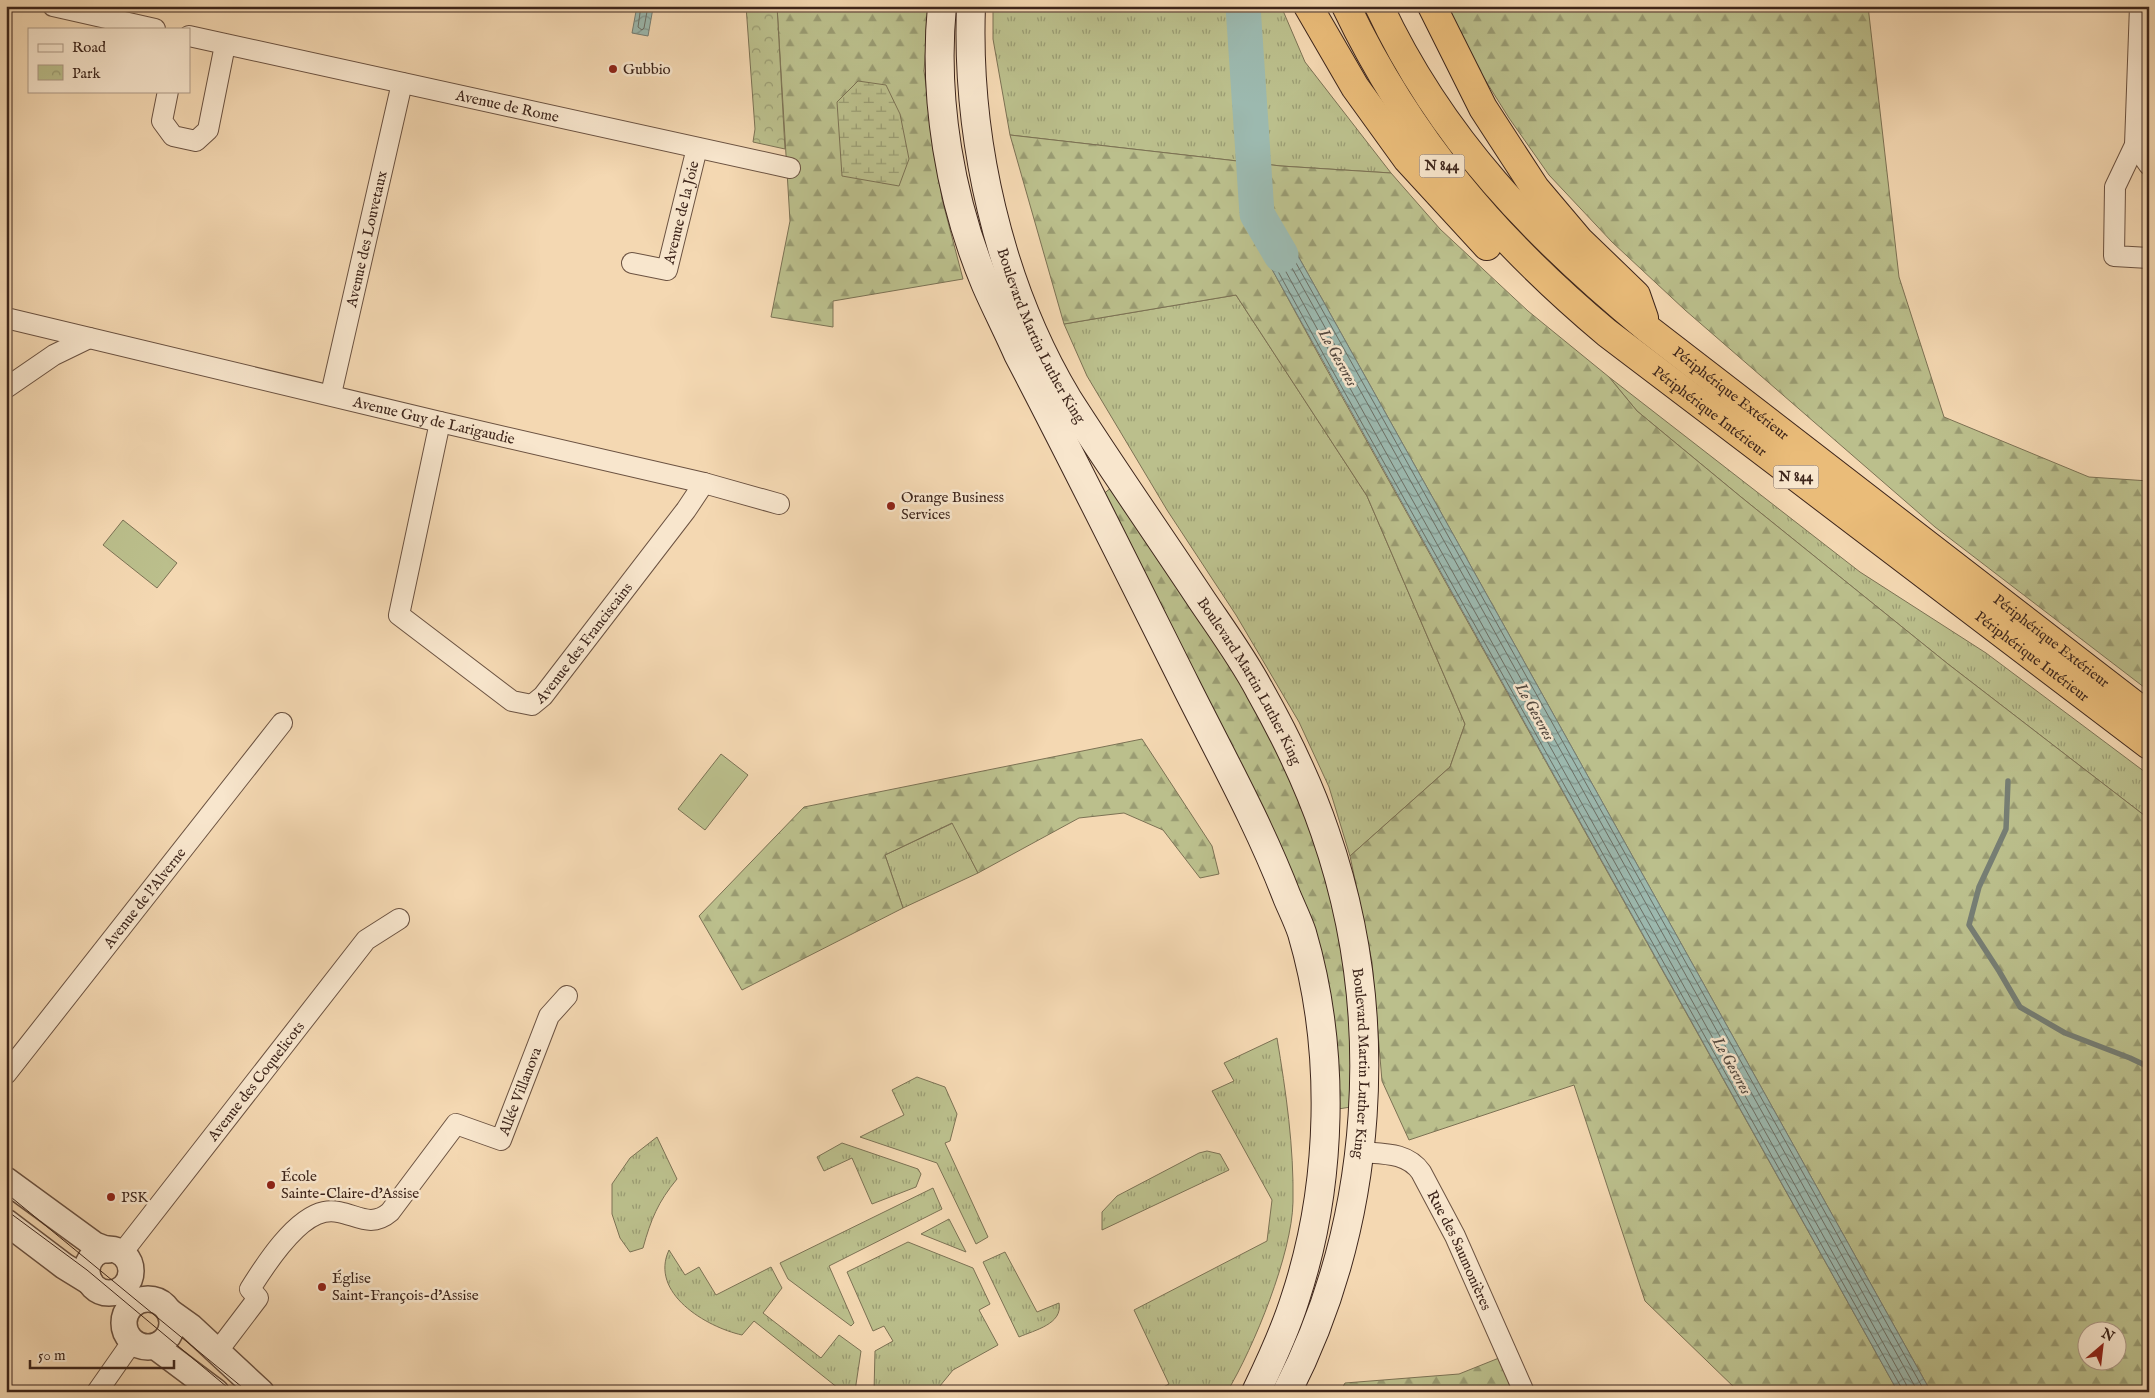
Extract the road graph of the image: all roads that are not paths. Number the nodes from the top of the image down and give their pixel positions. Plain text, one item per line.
1 (53, 6) edge
2 (942, 6) edge
3 (971, 6) edge
4 (1308, 6) edge
5 (1346, 6) edge
6 (1379, 6) edge
7 (1432, 6) edge
8 (2140, 6) edge
9 (151, 28) edge
10 (190, 36) edge
11 (225, 45) junction
12 (402, 83) junction
13 (168, 92) edge
14 (2135, 145) junction
15 (697, 148) junction
16 (2149, 165) edge
17 (790, 168) dead end
18 (2149, 258) edge
19 (632, 263) dead end
20 (1570, 302) junction
21 (6, 318) edge
22 (1648, 329) junction
23 (89, 338) junction
24 (6, 388) edge
25 (331, 394) junction
26 (440, 422) junction
27 (704, 483) junction
28 (779, 504) dead end
29 (2149, 716) edge
30 (282, 723) dead end
31 (2149, 745) edge
32 (399, 919) dead end
33 (567, 996) dead end
34 (6, 1074) edge
35 (1360, 1152) junction
36 (6, 1180) edge
37 (6, 1222) edge
38 (121, 1258) junction
39 (95, 1287) junction
40 (164, 1306) junction
41 (124, 1318) junction
42 (144, 1344) junction
43 (217, 1352) junction
44 (98, 1392) edge
45 (216, 1392) edge
46 (261, 1392) edge
47 (1256, 1392) edge
48 (1287, 1392) edge
49 (1524, 1392) edge

1 - 9 street
2 - 47 main road, Boulevard Martin Luther King
3 - 35 main road, Boulevard Martin Luther King
4 - 20 highway
5 - 20 highway, Périphérique Intérieur / N 844
6 - 22 highway, Périphérique Extérieur / N 844
7 - 22 highway
8 - 14 street
10 - 11 street, Avenue de Rome
11 - 12 street, Avenue de Rome
11 - 13 street
12 - 15 street, Avenue de Rome
12 - 25 street, Avenue des Louvetaux
14 - 16 street
14 - 18 street
15 - 17 street, Avenue de Rome
15 - 19 street, Avenue de la Joie
20 - 31 highway, Périphérique Intérieur / N 844
21 - 23 street, Avenue Guy de Larigaudie
22 - 29 highway, Périphérique Extérieur / N 844
23 - 24 street
23 - 25 street, Avenue Guy de Larigaudie
25 - 26 street, Avenue Guy de Larigaudie
26 - 27 street, Avenue Guy de Larigaudie
26 - 27 street, Avenue des Franciscains
27 - 28 street, Avenue Guy de Larigaudie
30 - 34 street, Avenue de l'Alverne
32 - 38 street, Avenue des Coquelicots
33 - 43 street, Allée Villanova
35 - 48 main road, Boulevard Martin Luther King
35 - 49 street, Rue des Saumonières
36 - 38 street
37 - 39 street
38 - 39 street
38 - 39 street
38 - 40 street
39 - 41 street
40 - 41 street
40 - 42 street
40 - 43 street
41 - 42 street
42 - 44 street
42 - 45 street
43 - 46 street

